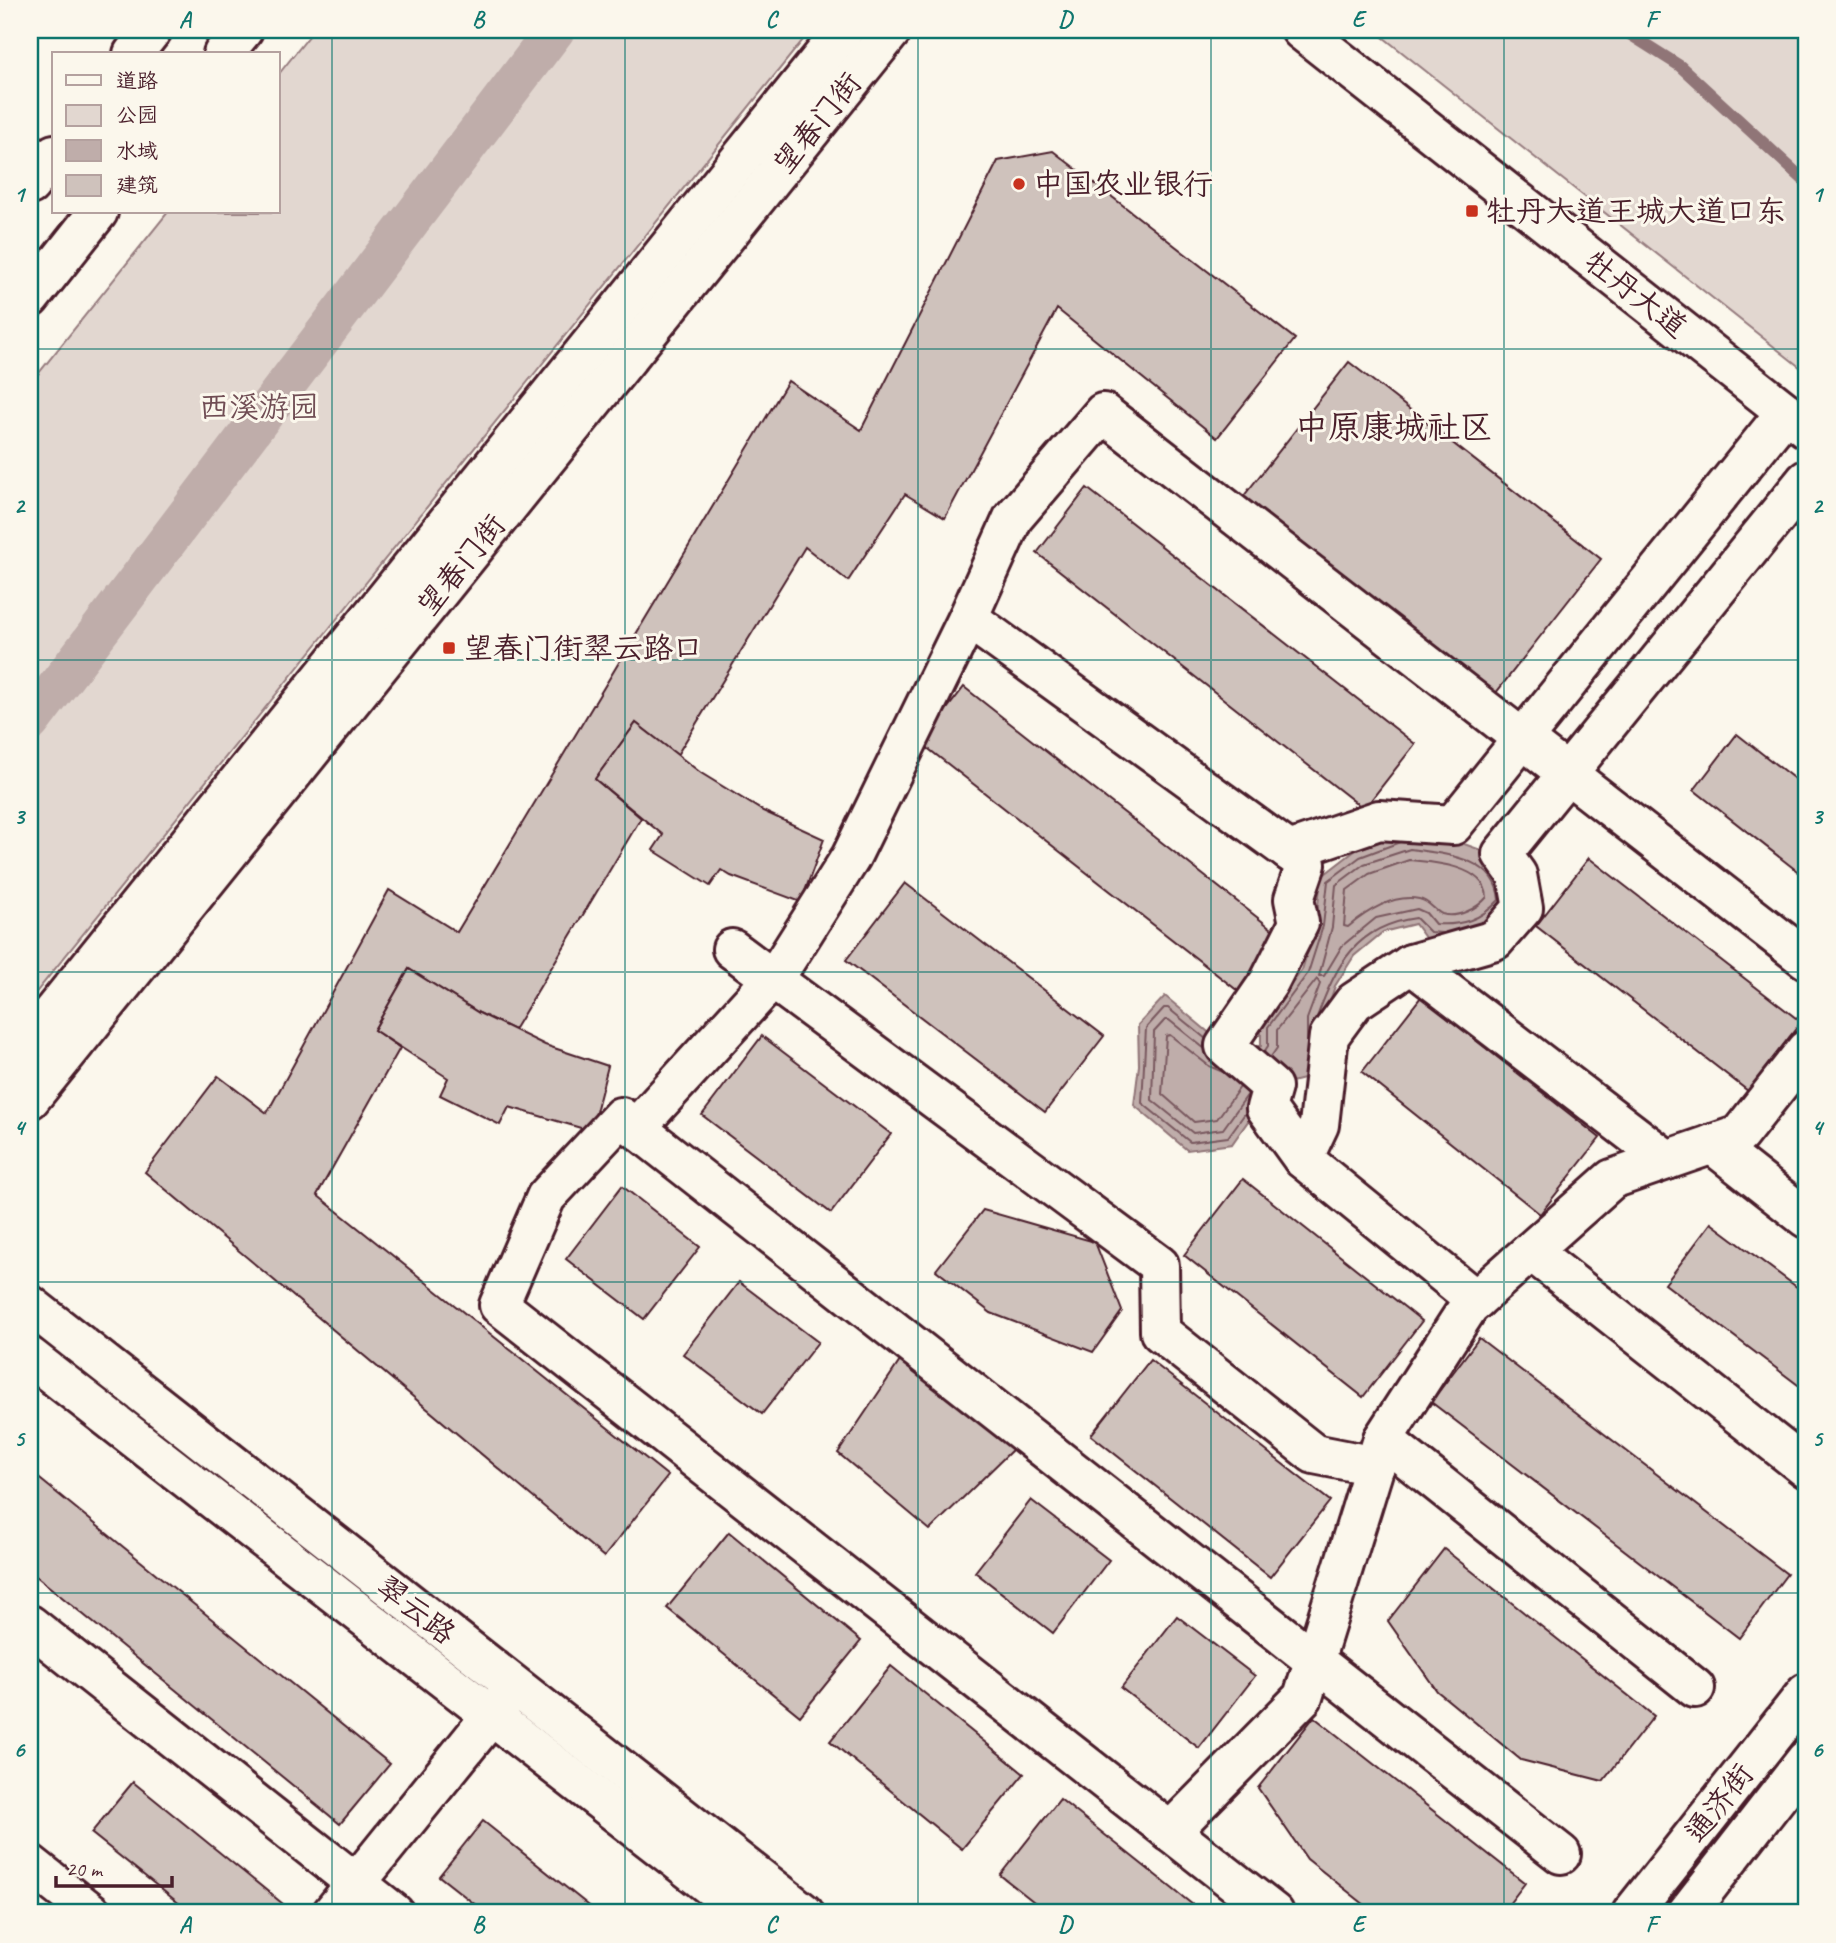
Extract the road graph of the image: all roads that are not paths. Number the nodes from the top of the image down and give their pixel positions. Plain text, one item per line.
1 (152, 30) edge
2 (243, 30) edge
3 (844, 30) edge
4 (892, 30) edge
5 (1301, 30) edge
6 (135, 52) edge
7 (225, 52) edge
8 (52, 156) edge
9 (30, 184) edge
10 (96, 214) edge
11 (30, 298) edge
12 (1796, 420) edge
13 (1806, 480) edge
14 (968, 618) junction
15 (1523, 739) junction
16 (1568, 774) junction
17 (1289, 851) junction
18 (732, 949) dead end
19 (1806, 959) edge
20 (1411, 964) junction
21 (772, 980) junction
22 (30, 1040) edge
23 (1806, 1050) edge
24 (30, 1100) edge
25 (636, 1128) junction
26 (1712, 1144) junction
27 (1303, 1159) junction
28 (1667, 1160) junction
29 (1806, 1218) edge
30 (1531, 1251) junction
31 (1476, 1300) junction
32 (30, 1305) edge
33 (30, 1357) edge
34 (1379, 1453) junction
35 (1806, 1468) edge
36 (30, 1625) edge
37 (1314, 1660) junction
38 (1695, 1688) dead end
39 (1806, 1693) edge
40 (503, 1701) junction
41 (1806, 1760) edge
42 (1170, 1832) junction
43 (1560, 1854) dead end
44 (30, 1864) edge
45 (356, 1883) junction
46 (92, 1913) edge
47 (332, 1913) edge
48 (394, 1913) edge
49 (745, 1913) edge
50 (804, 1913) edge
51 (1274, 1913) edge
52 (1632, 1913) edge
53 (1687, 1913) edge

1 - 6 main road
2 - 7 main road
3 - 22 main road, 望春门街
4 - 24 main road, 望春门街
5 - 12 main road, 牡丹大道
8 - 9 main road
10 - 11 main road
12 - 15 main road
13 - 16 main road
14 - 15 main road
14 - 17 main road
14 - 21 main road
15 - 16 main road
15 - 17 main road
16 - 19 main road
16 - 20 main road
17 - 27 main road
18 - 21 main road
20 - 27 main road
20 - 28 main road
21 - 25 main road
21 - 34 main road
23 - 26 main road
25 - 37 main road
25 - 42 main road
26 - 28 main road
26 - 29 main road
27 - 31 main road
28 - 30 main road
30 - 31 main road
30 - 35 main road
31 - 34 main road
32 - 40 main road, 翠云路
33 - 40 main road, 翠云路
34 - 37 main road
34 - 38 main road
36 - 45 main road
37 - 42 main road
37 - 43 main road
39 - 52 main road, 通济街
40 - 45 main road
40 - 49 main road, 翠云路
40 - 50 main road, 翠云路
41 - 53 main road, 通济街
42 - 51 main road
44 - 46 main road
45 - 47 main road
45 - 48 main road

